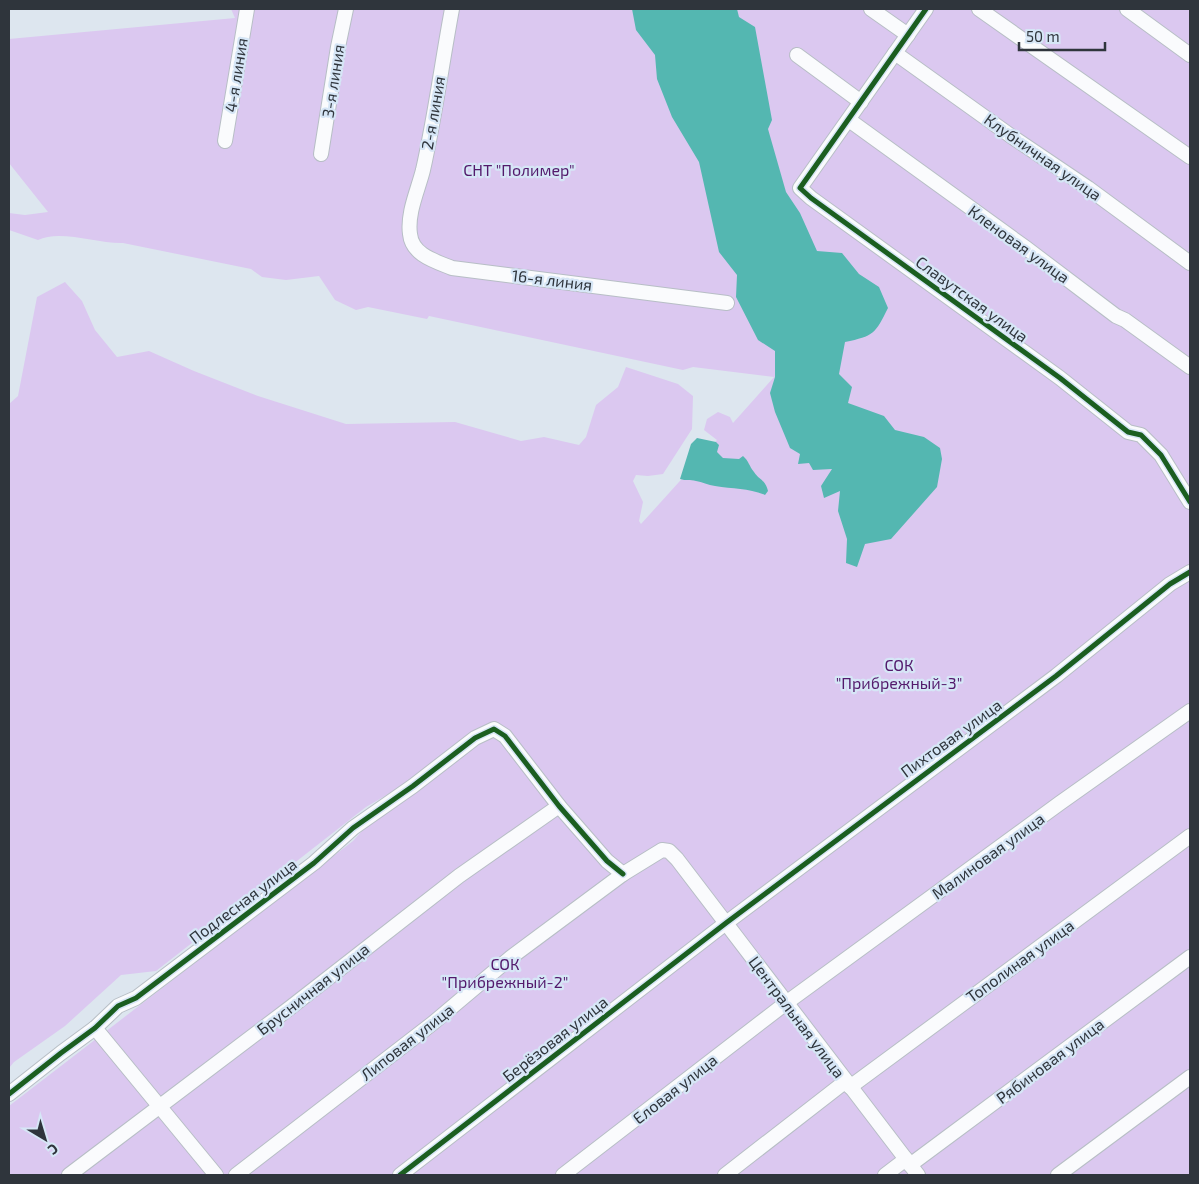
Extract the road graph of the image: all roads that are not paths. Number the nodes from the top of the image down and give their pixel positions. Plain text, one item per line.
1 (247, 9) edge
2 (346, 9) edge
3 (452, 9) edge
4 (871, 9) edge
5 (926, 9) edge
6 (979, 9) edge
7 (1127, 9) edge
8 (908, 35) junction
9 (896, 53) junction
10 (797, 55) dead end
11 (1190, 55) edge
12 (861, 102) junction
13 (849, 120) junction
14 (224, 141) dead end
15 (321, 154) dead end
16 (1190, 158) edge
17 (411, 216) joint
18 (1190, 263) edge
19 (727, 303) dead end
20 (1190, 367) edge
21 (1190, 502) edge
22 (1190, 572) edge
23 (1190, 711) edge
24 (559, 806) junction
25 (1190, 836) edge
26 (677, 859) joint
27 (623, 874) junction
28 (726, 923) junction
29 (1190, 957) edge
30 (786, 1003) junction
31 (95, 1028) junction
32 (1190, 1077) edge
33 (848, 1084) junction
34 (9, 1094) edge
35 (159, 1106) junction
36 (912, 1166) edge
37 (69, 1175) edge
38 (216, 1175) edge
39 (236, 1175) edge
40 (400, 1175) edge
41 (563, 1175) edge
42 (725, 1175) edge
43 (885, 1175) edge
44 (1058, 1175) edge

1 - 14 street, 4-я линия
2 - 15 street, 3-я линия
3 - 17 street, 2-я линия
4 - 8 street
5 - 8 street
6 - 16 street
7 - 11 street
8 - 9 street
9 - 12 street
9 - 18 street, Клубничная улица
10 - 12 street
12 - 13 street
13 - 20 street, Кленовая улица
13 - 21 street, Славутская улица
17 - 19 street, 16-я линия
22 - 28 street, Пихтовая улица
23 - 30 street, Малиновая улица
24 - 27 street
24 - 31 street, Подлесная улица
24 - 35 street, Брусничная улица
25 - 33 street, Тополиная улица
26 - 27 street, Липовая улица
26 - 28 street, Центральная улица
27 - 39 street, Липовая улица
28 - 30 street, Центральная улица
28 - 40 street, Берёзовая улица
29 - 36 street, Рябиновая улица
30 - 33 street, Центральная улица
30 - 41 street, Еловая улица
31 - 34 street, Подлесная улица
31 - 35 street
32 - 44 street
33 - 36 street, Центральная улица
33 - 42 street, Тополиная улица
35 - 37 street, Брусничная улица
35 - 38 street
36 - 43 street, Рябиновая улица

